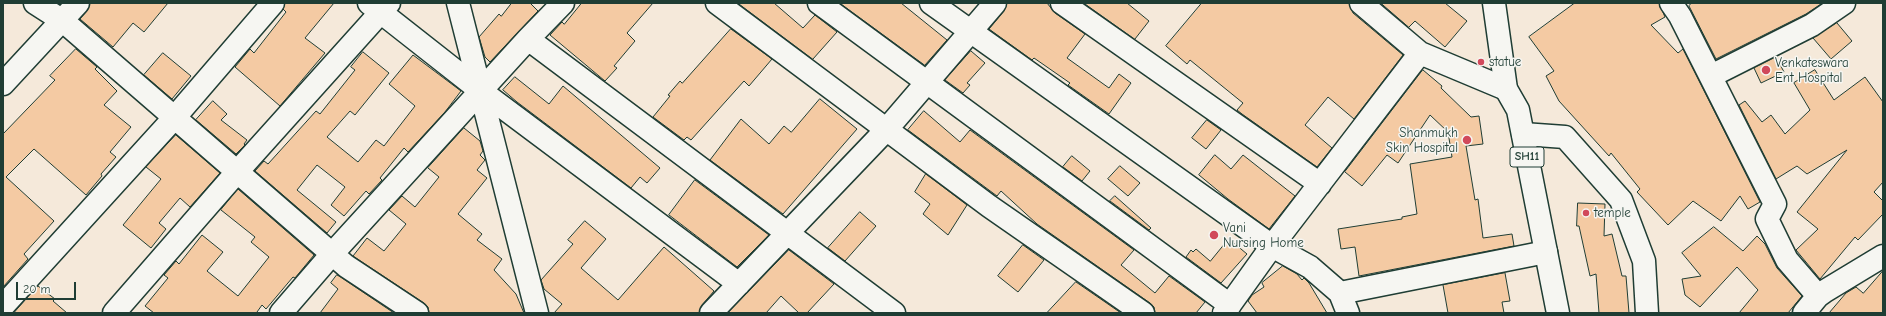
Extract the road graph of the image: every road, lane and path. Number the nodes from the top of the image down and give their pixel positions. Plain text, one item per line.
1 (36, 3) edge
2 (78, 3) edge
3 (273, 3) edge
4 (458, 3) edge
5 (563, 3) edge
6 (717, 3) edge
7 (819, 3) edge
8 (931, 3) edge
9 (995, 3) edge
10 (1062, 3) edge
11 (1361, 3) edge
12 (1494, 3) edge
13 (1671, 3) edge
14 (1844, 3) edge
15 (380, 6) edge
16 (63, 21) junction
17 (971, 32) junction
18 (528, 39) junction
19 (1420, 53) junction
20 (1711, 76) junction
21 (928, 82) junction
22 (3, 84) edge
23 (1506, 88) junction
24 (481, 91) junction
25 (175, 117) junction
26 (886, 130) junction
27 (1523, 134) junction
28 (238, 172) junction
29 (1320, 184) junction
30 (787, 234) junction
31 (1272, 246) junction
32 (1546, 252) junction
33 (332, 254) junction
34 (1883, 256) edge
35 (739, 284) junction
36 (1340, 293) junction
37 (1818, 296) junction
38 (3, 306) edge
39 (1227, 309) edge
40 (114, 313) edge
41 (281, 313) edge
42 (417, 313) edge
43 (536, 313) edge
44 (711, 313) edge
45 (894, 313) edge
46 (1143, 313) edge
47 (1348, 313) edge
48 (1558, 313) edge
49 (1647, 313) edge
50 (1804, 313) edge

1 - 16 street
2 - 16 street
3 - 25 street
4 - 24 street
5 - 18 street
6 - 26 street
7 - 21 street
8 - 17 street
9 - 17 street
10 - 29 street
11 - 19 street
12 - 23 street, SH11
13 - 20 street
14 - 20 street
15 - 24 street
15 - 28 street
16 - 22 street
16 - 25 street
17 - 21 street
17 - 31 street
18 - 24 street
18 - 30 street
19 - 23 street
19 - 29 street
20 - 37 street
21 - 26 street
21 - 39 street
23 - 27 street, SH11
24 - 33 street
24 - 35 street
24 - 43 street
25 - 28 street
25 - 38 street
26 - 30 street
26 - 46 street
27 - 32 street, SH11
27 - 49 street
28 - 33 street
28 - 40 street
29 - 31 street
30 - 35 street
30 - 45 street
31 - 36 street
31 - 39 street
32 - 36 street
32 - 48 street, SH11
33 - 41 street
33 - 42 street
34 - 37 street
35 - 44 street
36 - 47 street
37 - 50 street

